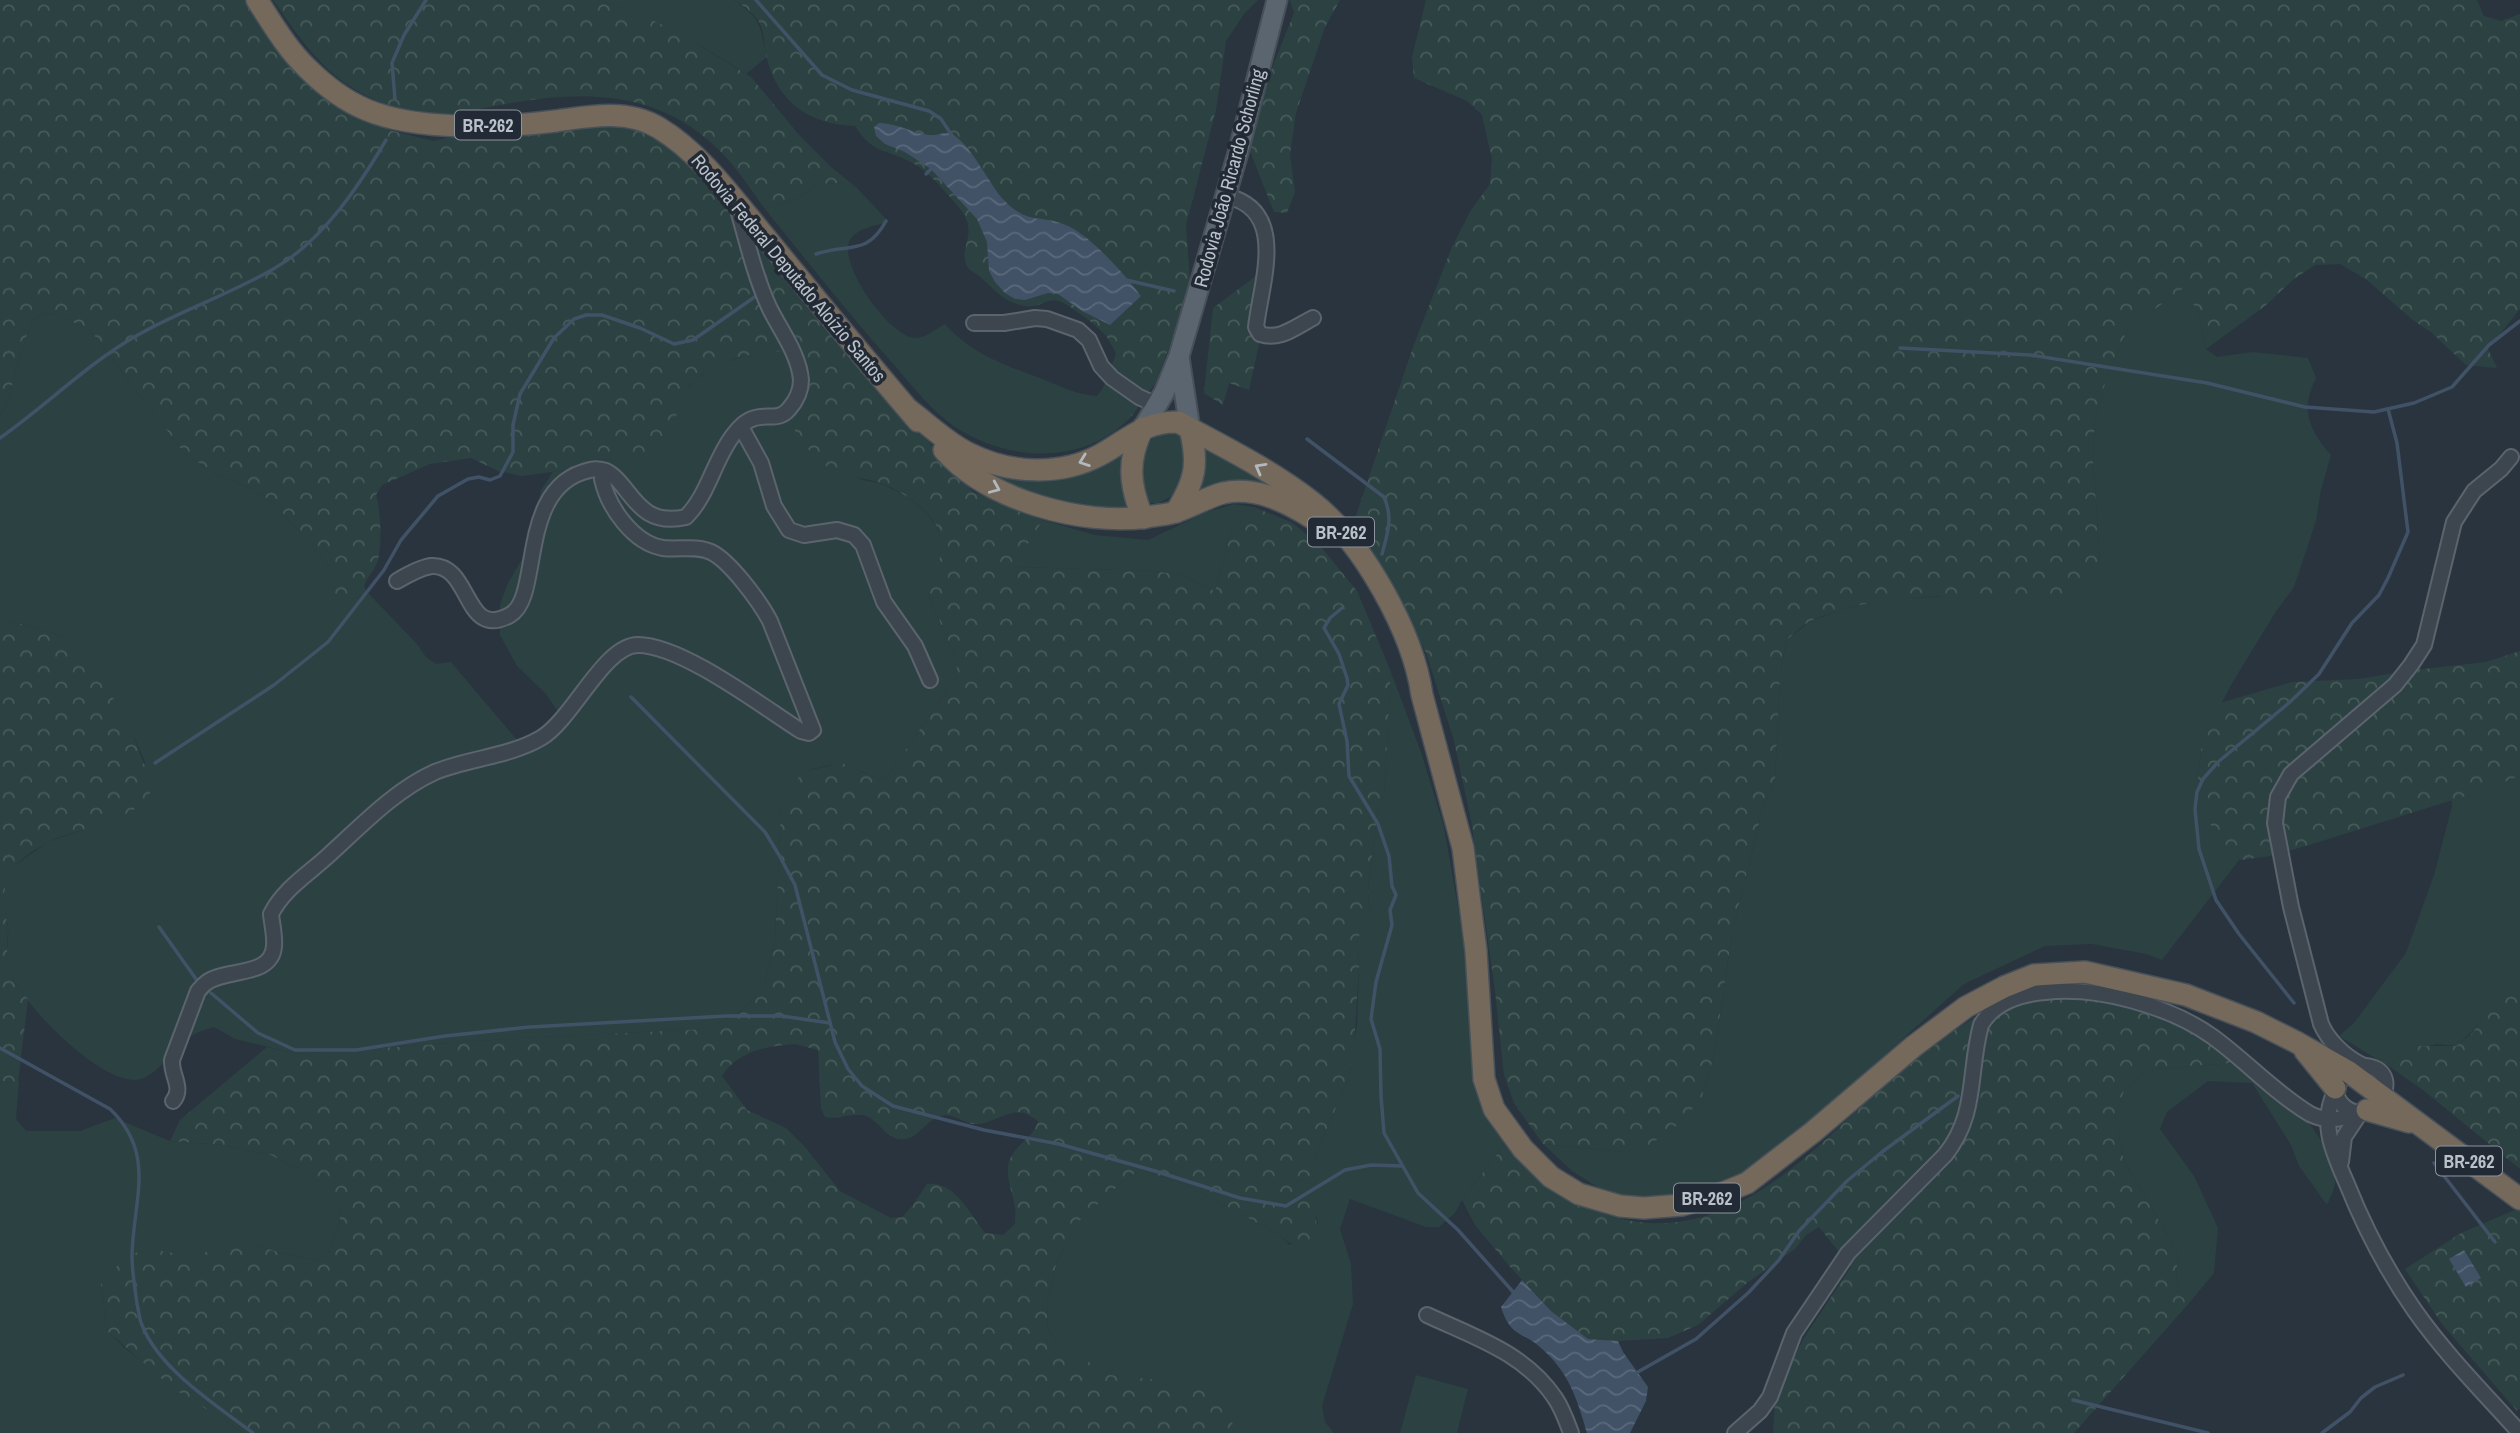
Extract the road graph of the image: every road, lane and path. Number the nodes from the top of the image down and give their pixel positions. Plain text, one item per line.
1 (257, 0) edge
2 (1278, 0) edge
3 (1226, 196) junction
4 (736, 202) junction
5 (1313, 318) dead end
6 (974, 323) dead end
7 (1179, 356) junction
8 (1157, 405) junction
9 (909, 410) junction
10 (741, 427) junction
11 (1143, 428) junction
12 (1190, 429) junction
13 (2511, 457) dead end
14 (606, 471) junction
15 (1176, 512) junction
16 (1143, 517) junction
17 (397, 581) dead end
18 (930, 680) dead end
19 (1422, 695) junction
20 (2346, 1079) junction
21 (173, 1101) dead end
22 (2371, 1103) junction
23 (2298, 1106) junction
24 (2327, 1120) junction
25 (2417, 1122) junction
26 (2341, 1171) junction
27 (2520, 1199) edge
28 (1427, 1315) dead end
29 (1571, 1433) edge
30 (1735, 1433) edge
31 (2520, 1433) edge

1 - 4 highway, Rodovia Federal Deputado Aloízio Santos / BR-262
2 - 3 main road, Rodovia João Ricardo Schorling
3 - 5 street
3 - 7 main road, Rodovia João Ricardo Schorling
4 - 9 highway, Rodovia Federal Deputado Aloízio Santos / BR-262
4 - 10 street
6 - 8 street
7 - 8 main road, Rodovia João Ricardo Schorling
7 - 12 main road, Rodovia João Ricardo Schorling
8 - 11 main road, Rodovia João Ricardo Schorling
11 -> 9 highway, Rodovia Federal Deputado Aloízio Santos / BR-262
9 -> 16 highway, Rodovia Federal Deputado Aloízio Santos / BR-262
10 - 14 street
10 - 18 street
11 - 12 highway, Rodovia Federal Deputado Aloízio Santos / BR-262
11 - 16 highway
12 - 15 highway
19 -> 12 highway, Rodovia Federal Deputado Aloízio Santos / BR-262
13 - 20 street
14 - 17 street
14 - 21 street
15 - 16 highway, Rodovia Federal Deputado Aloízio Santos / BR-262
15 - 19 highway, Rodovia Federal Deputado Aloízio Santos / BR-262
19 - 20 highway, Rodovia Federal Deputado Aloízio Santos / BR-262
20 - 22 highway, Rodovia Federal Deputado Aloízio Santos / BR-262
20 - 22 street
20 - 23 street
20 - 24 street
22 - 24 street
22 - 25 highway
22 - 25 highway
22 - 26 street
23 - 24 street
23 - 30 street
24 - 26 street
25 - 27 highway, BR-262
26 - 31 street
28 - 29 street

